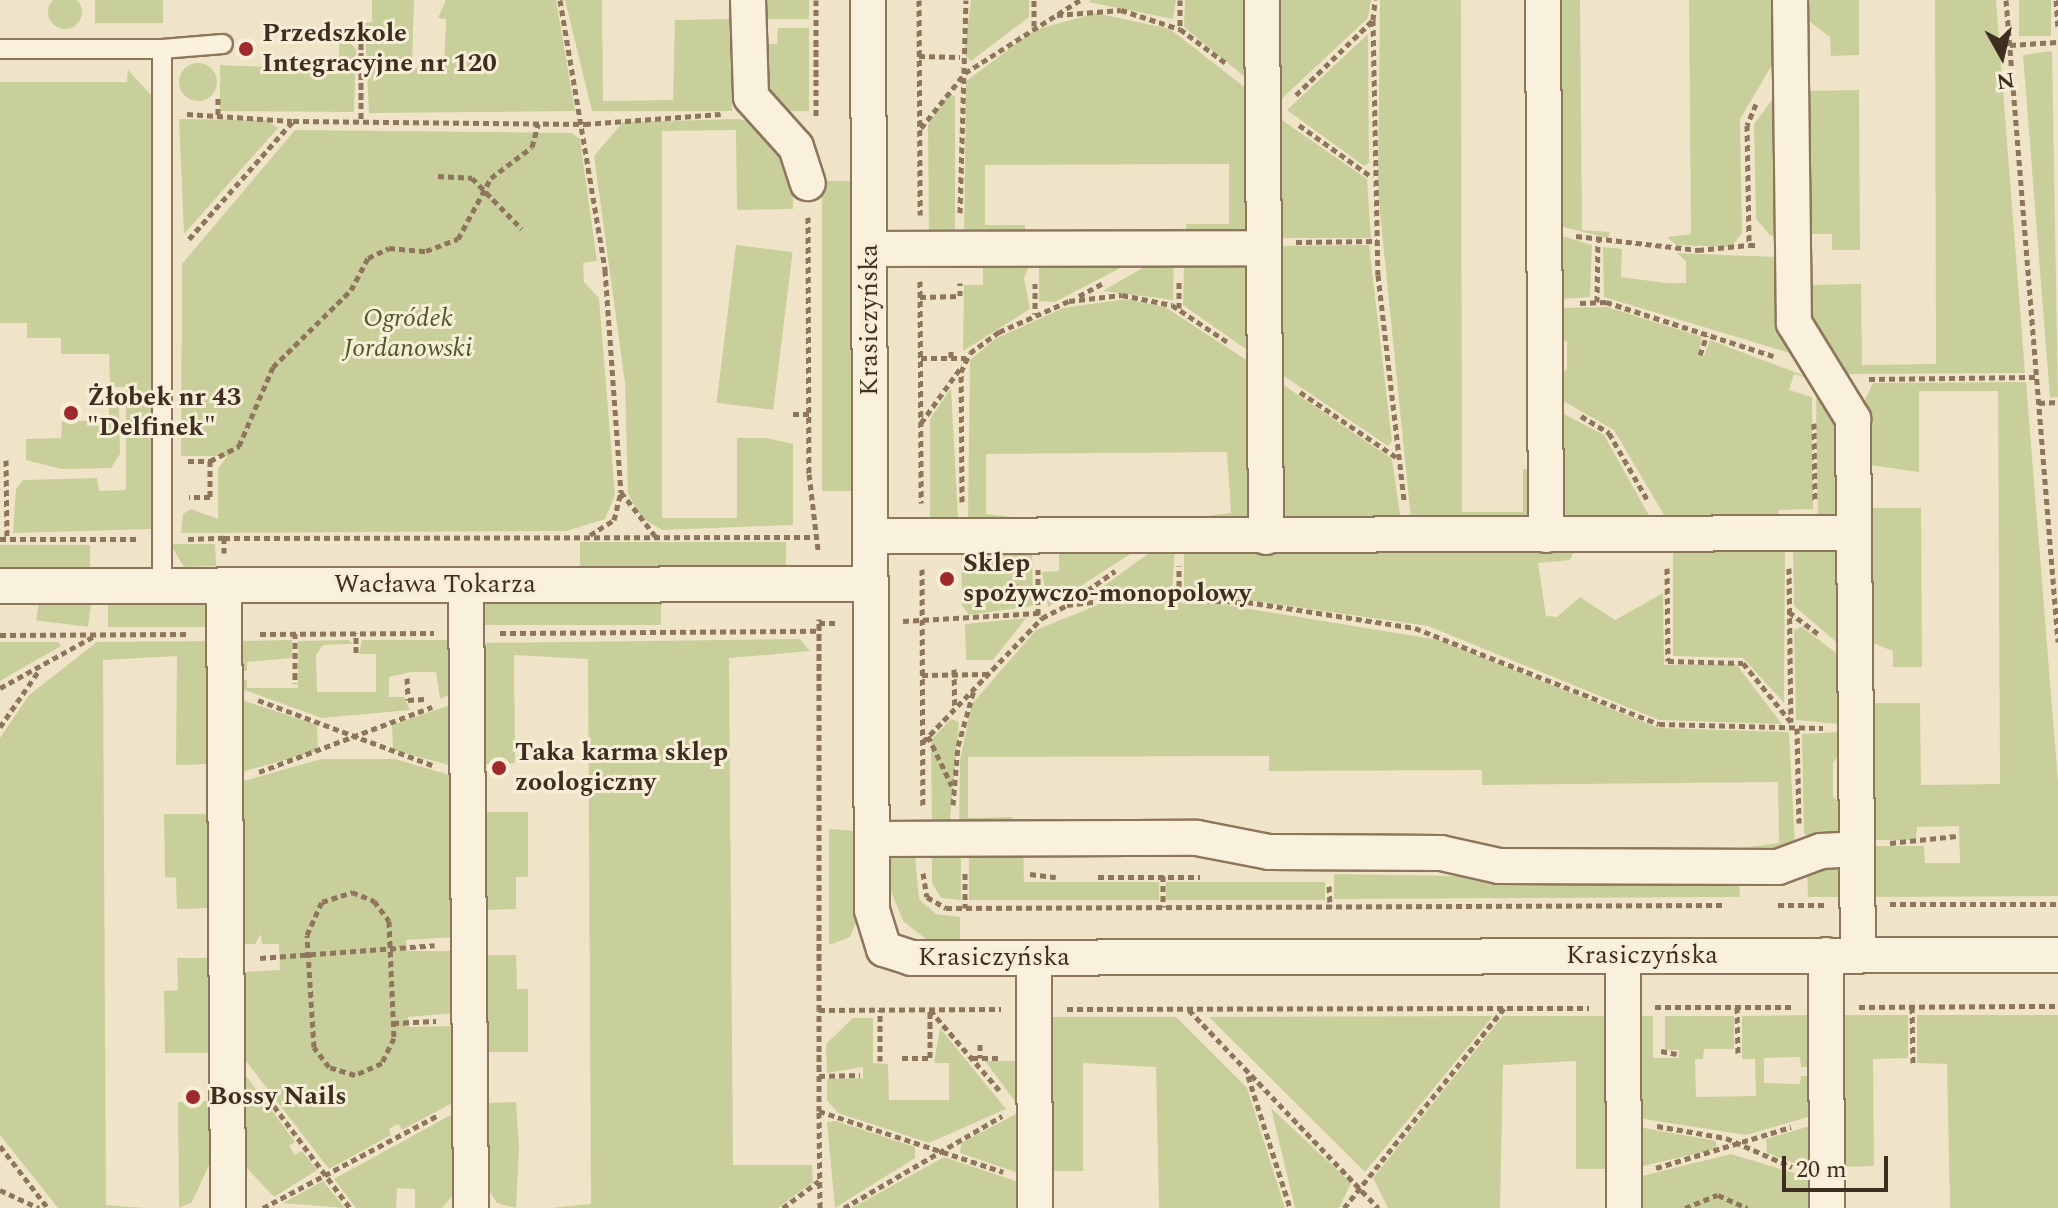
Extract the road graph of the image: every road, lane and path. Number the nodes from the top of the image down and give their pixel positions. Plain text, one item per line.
1 (560, 0) edge
2 (748, 0) edge
3 (816, 0) edge
4 (868, 0) edge
5 (919, 0) edge
6 (966, 0) edge
7 (1034, 0) edge
8 (1080, 0) edge
9 (1180, 0) edge
10 (1262, 0) edge
11 (1375, 0) edge
12 (1543, 0) edge
13 (1790, 0) edge
14 (2006, 0) edge
15 (2056, 0) edge
16 (1046, 19) junction
17 (1373, 20) junction
18 (361, 23) dead end
19 (1034, 26) junction
20 (2058, 28) edge
21 (1180, 29) junction
22 (2058, 42) edge
23 (223, 44) dead end
24 (2010, 45) junction
25 (0, 49) edge
26 (162, 49) junction
27 (919, 56) junction
28 (960, 57) junction
29 (960, 77) junction
30 (218, 98) dead end
31 (1271, 105) junction
32 (756, 108) junction
33 (176, 114) dead end
34 (218, 115) junction
35 (293, 121) junction
36 (361, 121) junction
37 (538, 124) junction
38 (585, 124) junction
39 (920, 131) junction
40 (805, 170) junction
41 (438, 176) dead end
42 (1373, 178) junction
43 (483, 195) junction
44 (1545, 227) junction
45 (522, 229) dead end
46 (1377, 241) junction
47 (1598, 241) junction
48 (186, 243) dead end
49 (1264, 245) junction
50 (1749, 245) dead end
51 (869, 249) junction
52 (920, 249) junction
53 (959, 249) junction
54 (1597, 302) junction
55 (1545, 305) junction
56 (1707, 335) junction
57 (951, 349) dead end
58 (1700, 355) dead end
59 (921, 358) junction
60 (951, 358) junction
61 (965, 360) junction
62 (1264, 367) junction
63 (1822, 368) junction
64 (2036, 377) junction
65 (1545, 398) junction
66 (2058, 402) edge
67 (2039, 403) junction
68 (793, 414) dead end
69 (809, 414) junction
70 (921, 424) junction
71 (6, 460) dead end
72 (176, 461) dead end
73 (210, 461) junction
74 (621, 492) junction
75 (176, 497) dead end
76 (1799, 525) junction
77 (1854, 533) junction
78 (1666, 534) junction
79 (1546, 535) junction
80 (871, 536) junction
81 (921, 536) junction
82 (580, 537) junction
83 (656, 537) junction
84 (818, 537) junction
85 (962, 537) junction
86 (1258, 537) junction
87 (224, 538) junction
88 (4, 539) edge
89 (162, 539) junction
90 (818, 566) dead end
91 (871, 584) junction
92 (466, 585) junction
93 (0, 586) edge
94 (162, 586) junction
95 (224, 586) junction
96 (818, 612) dead end
97 (1038, 613) dead end
98 (954, 620) junction
99 (922, 621) junction
100 (954, 628) dead end
101 (819, 631) junction
102 (295, 633) junction
103 (356, 633) junction
104 (466, 633) junction
105 (97, 634) junction
106 (225, 634) junction
107 (0, 635) edge
108 (2058, 642) edge
109 (356, 653) dead end
110 (40, 668) junction
111 (954, 672) junction
112 (987, 674) junction
113 (922, 675) junction
114 (407, 678) dead end
115 (295, 683) dead end
116 (976, 685) junction
117 (0, 688) edge
118 (225, 689) junction
119 (467, 694) junction
120 (955, 708) junction
121 (424, 710) junction
122 (1793, 726) junction
123 (0, 727) edge
124 (1856, 728) junction
125 (928, 736) junction
126 (355, 738) junction
127 (923, 743) junction
128 (468, 775) junction
129 (225, 781) junction
130 (953, 788) junction
131 (1957, 836) dead end
132 (938, 838) junction
133 (872, 839) junction
134 (1857, 846) junction
135 (1800, 860) junction
136 (1801, 897) dead end
137 (2058, 904) edge
138 (1743, 905) dead end
139 (1772, 905) dead end
140 (1801, 905) junction
141 (1858, 905) junction
142 (406, 945) dead end
143 (391, 946) junction
144 (1842, 955) junction
145 (2058, 955) edge
146 (1623, 956) junction
147 (280, 958) dead end
148 (308, 958) junction
149 (1034, 958) junction
150 (2058, 1006) edge
151 (1661, 1007) junction
152 (1737, 1007) junction
153 (1827, 1007) junction
154 (1912, 1007) junction
155 (1505, 1008) junction
156 (1623, 1008) junction
157 (930, 1009) junction
158 (1034, 1009) junction
159 (1188, 1009) junction
160 (819, 1010) junction
161 (880, 1010) junction
162 (408, 1022) dead end
163 (393, 1023) junction
164 (1661, 1023) dead end
165 (1661, 1039) dead end
166 (227, 1044) junction
167 (980, 1044) dead end
168 (1677, 1054) dead end
169 (1738, 1055) dead end
170 (902, 1058) dead end
171 (980, 1058) dead end
172 (880, 1061) dead end
173 (1913, 1063) dead end
174 (1242, 1068) junction
175 (860, 1075) dead end
176 (819, 1076) junction
177 (470, 1099) junction
178 (1025, 1104) junction
179 (819, 1111) junction
180 (1827, 1116) junction
181 (1624, 1119) junction
182 (1740, 1145) junction
183 (0, 1146) edge
184 (938, 1150) junction
185 (326, 1175) junction
186 (820, 1180) junction
187 (1362, 1185) junction
188 (0, 1190) edge
189 (1624, 1192) edge
190 (1827, 1194) edge
191 (1035, 1195) edge
192 (39, 1208) edge
193 (48, 1208) edge
194 (228, 1208) edge
195 (263, 1208) edge
196 (350, 1208) edge
197 (471, 1208) edge
198 (783, 1208) edge
199 (820, 1208) edge
200 (844, 1208) edge
201 (1290, 1208) edge
202 (1344, 1208) edge
203 (1378, 1208) edge
204 (1685, 1208) edge
205 (1747, 1208) edge

1 - 38 path
2 - 32 street
3 - 40 path
4 - 51 street, Krasiczyńska
5 - 27 path
6 - 28 path
7 - 19 path
8 - 16 path
9 - 21 path
10 - 31 street
11 - 17 path
12 - 44 street
13 - 63 street
14 - 24 path
15 - 20 path
16 - 19 path
16 - 21 path
17 - 31 path
17 - 42 path
18 - 36 path
19 - 29 path
21 - 31 path
22 - 24 path
23 - 26 lane
24 - 64 path
25 - 26 lane
26 - 89 lane
27 - 28 path
27 - 39 path
28 - 29 path
29 - 39 path
29 - 53 path
30 - 34 path
31 - 42 path
31 - 49 street
32 - 38 path
32 - 40 street
33 - 34 path
34 - 35 path
35 - 36 path
35 - 48 path
36 - 37 path
37 - 38 path
37 - 43 path
38 - 74 path
39 - 52 path
40 - 69 path
41 - 43 path
42 - 46 path
43 - 45 path
43 - 73 path
44 - 47 path
44 - 55 street
46 - 49 path
46 - 62 path
47 - 50 path
47 - 54 path
49 - 53 street
49 - 62 street
51 - 52 street
51 - 80 street, Krasiczyńska
52 - 53 street
52 - 59 path
54 - 55 path
54 - 56 path
55 - 65 street
56 - 58 path
56 - 63 path
57 - 60 path
59 - 60 path
59 - 70 path
60 - 61 path
61 - 62 path
61 - 70 path
61 - 85 path
62 - 86 street
63 - 64 path
63 - 77 street
64 - 67 path
65 - 78 path
65 - 79 street
66 - 67 path
67 - 108 path
68 - 69 path
69 - 84 path
70 - 81 path
71 - 88 path
72 - 73 path
73 - 75 path
74 - 82 path
74 - 83 path
76 - 77 street
76 - 78 street
76 - 122 path
77 - 124 street
78 - 79 street
78 - 122 path
79 - 86 street
80 - 81 street
80 - 91 street, Krasiczyńska
81 - 85 street
81 - 99 path
82 - 83 path
82 - 87 path
83 - 84 path
84 - 90 path
85 - 86 street
87 - 89 path
87 - 95 path
88 - 89 path
89 - 94 lane
91 - 92 street, Wacława Tokarza
91 - 133 street, Krasiczyńska
92 - 95 street, Wacława Tokarza
92 - 104 street
93 - 94 street, Wacława Tokarza
94 - 95 street, Wacława Tokarza
95 - 106 street
96 - 101 path
97 - 98 path
98 - 99 path
98 - 100 path
99 - 113 path
101 - 104 path
101 - 160 path
102 - 103 path
102 - 106 path
102 - 115 path
103 - 104 path
103 - 109 path
104 - 119 street
105 - 106 path
105 - 107 path
105 - 110 path
106 - 118 street
110 - 117 path
110 - 123 path
111 - 112 path
111 - 113 path
111 - 120 path
112 - 116 path
112 - 122 path
113 - 127 path
114 - 121 path
116 - 120 path
116 - 130 path
118 - 126 path
118 - 129 street
119 - 121 path
119 - 128 street
120 - 125 path
121 - 126 path
122 - 124 path
122 - 135 path
124 - 134 street
125 - 127 path
125 - 130 path
126 - 128 path
126 - 129 path
127 - 132 path
128 - 177 street
129 - 166 street
130 - 132 path
131 - 134 path
132 - 133 street
132 - 135 street
132 - 138 path
133 - 149 street, Krasiczyńska
134 - 135 street
134 - 141 street
136 - 140 path
137 - 141 path
139 - 140 path
140 - 141 path
141 - 144 street
142 - 143 path
143 - 148 path
143 - 148 path
143 - 163 path
144 - 145 street, Krasiczyńska
144 - 146 street, Krasiczyńska
144 - 153 street
146 - 149 street, Krasiczyńska
146 - 156 street
147 - 148 path
148 - 163 path
149 - 158 street
150 - 154 path
151 - 152 path
151 - 156 path
151 - 164 path
152 - 153 path
152 - 169 path
153 - 154 path
153 - 180 street
154 - 173 path
155 - 156 path
155 - 159 path
155 - 187 path
156 - 181 street
157 - 158 path
157 - 161 path
157 - 170 path
157 - 178 path
158 - 159 path
158 - 178 street
159 - 174 path
160 - 161 path
160 - 176 path
161 - 172 path
162 - 163 path
165 - 168 path
166 - 185 path
166 - 194 street
167 - 171 path
174 - 187 path
174 - 201 path
175 - 176 path
176 - 179 path
177 - 185 path
177 - 197 street
178 - 184 path
178 - 191 street
179 - 184 path
179 - 186 path
180 - 182 path
180 - 190 street
181 - 182 path
181 - 189 street
182 - 189 path
182 - 190 path
183 - 193 path
184 - 191 path
184 - 200 path
185 - 195 path
185 - 196 path
186 - 198 path
186 - 199 path
187 - 202 path
187 - 203 path
188 - 192 path
204 - 205 path

